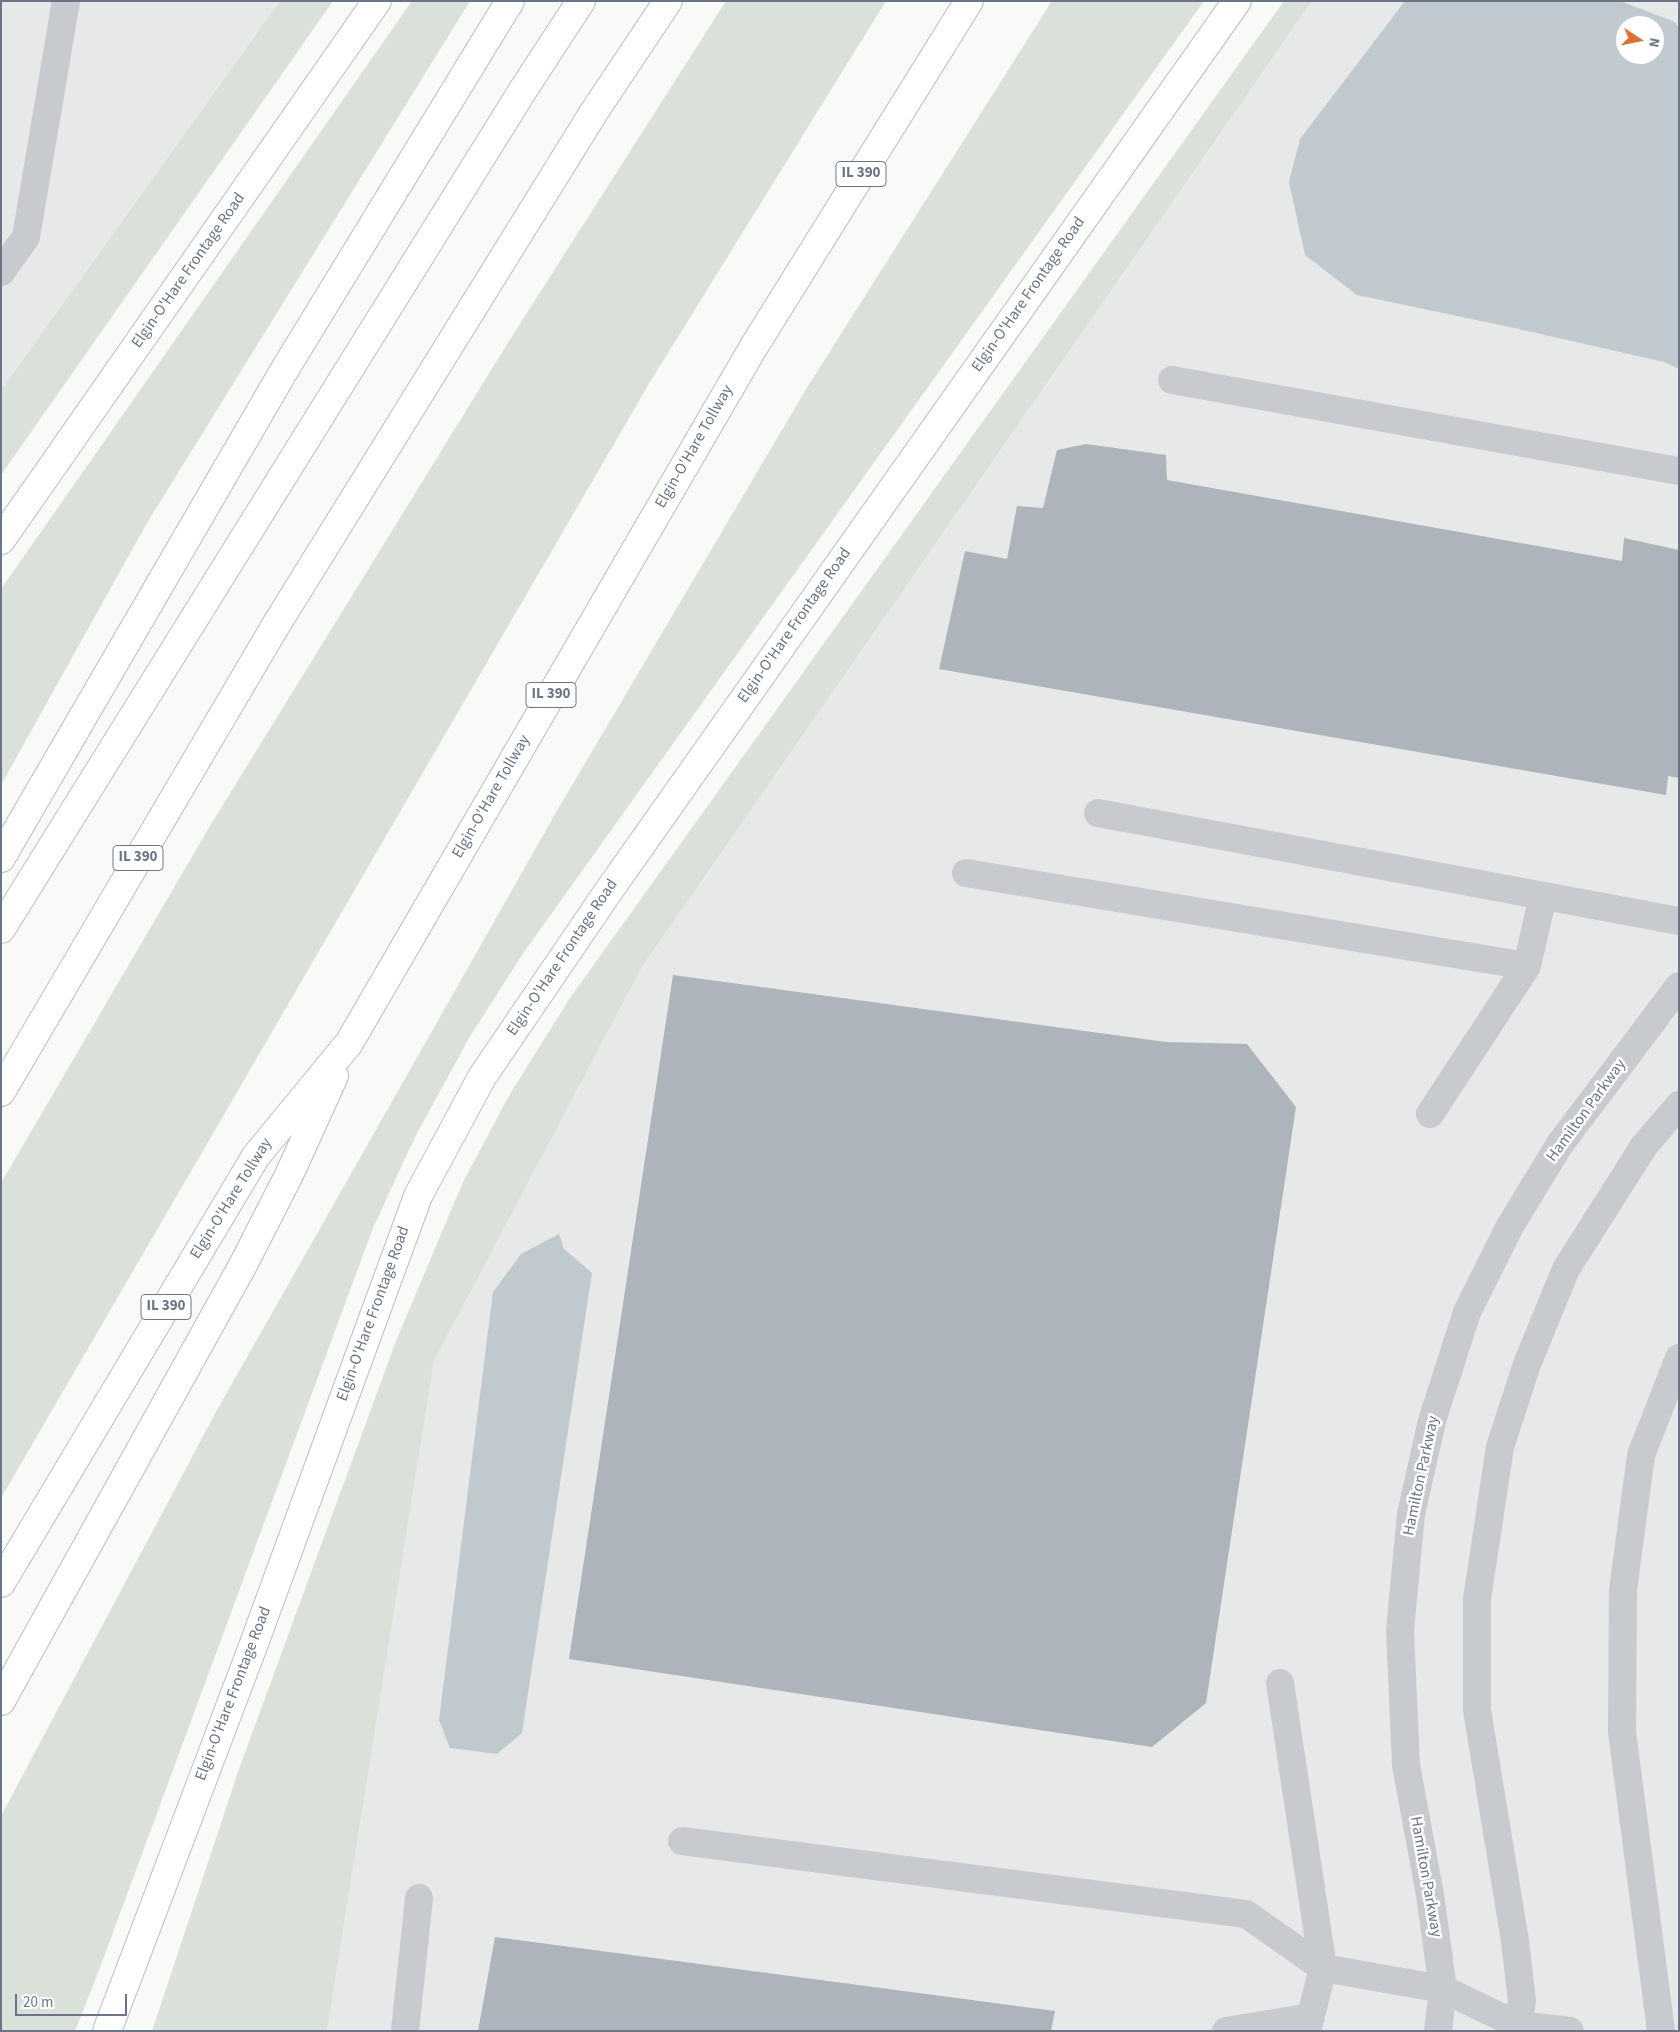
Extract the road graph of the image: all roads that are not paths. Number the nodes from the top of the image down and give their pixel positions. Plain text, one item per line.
1 (66, 1) edge
2 (377, 1) edge
3 (510, 1) edge
4 (581, 1) edge
5 (668, 1) edge
6 (969, 1) edge
7 (1237, 1) edge
8 (1, 272) edge
9 (1172, 380) dead end
10 (1679, 471) edge
11 (1, 540) edge
12 (1098, 813) dead end
13 (1, 858) edge
14 (966, 873) dead end
15 (1543, 896) junction
16 (1679, 921) edge
17 (1, 929) edge
18 (1527, 966) junction
19 (1679, 986) edge
20 (349, 1043) junction
21 (1, 1092) edge
22 (1679, 1105) edge
23 (1430, 1114) dead end
24 (1679, 1358) edge
25 (1, 1583) edge
26 (1280, 1683) dead end
27 (1, 1701) edge
28 (682, 1841) dead end
29 (419, 1898) dead end
30 (1323, 1968) junction
31 (1442, 1989) junction
32 (1309, 2024) edge
33 (1517, 2028) edge
34 (107, 2031) edge
35 (405, 2031) edge
36 (1226, 2031) edge
37 (1438, 2031) edge
38 (1570, 2031) edge
39 (1661, 2031) edge

1 - 8 street
2 - 11 main road, Elgin-O'Hare Frontage Road
3 - 13 main road
4 - 17 main road
5 - 21 main road, IL 390
6 - 20 main road, Elgin-O'Hare Tollway / IL 390
7 - 34 main road, Elgin-O'Hare Frontage Road
9 - 10 street
12 - 15 street
14 - 18 street
15 - 16 street
15 - 18 street
18 - 23 street
19 - 31 street, Hamilton Parkway
20 - 25 main road, Elgin-O'Hare Tollway / IL 390
20 - 27 main road
22 - 33 street
24 - 39 street
26 - 30 street
28 - 30 street
29 - 35 street
30 - 31 street
30 - 32 street
31 - 33 street
31 - 37 street, Hamilton Parkway
32 - 36 street
33 - 38 street

